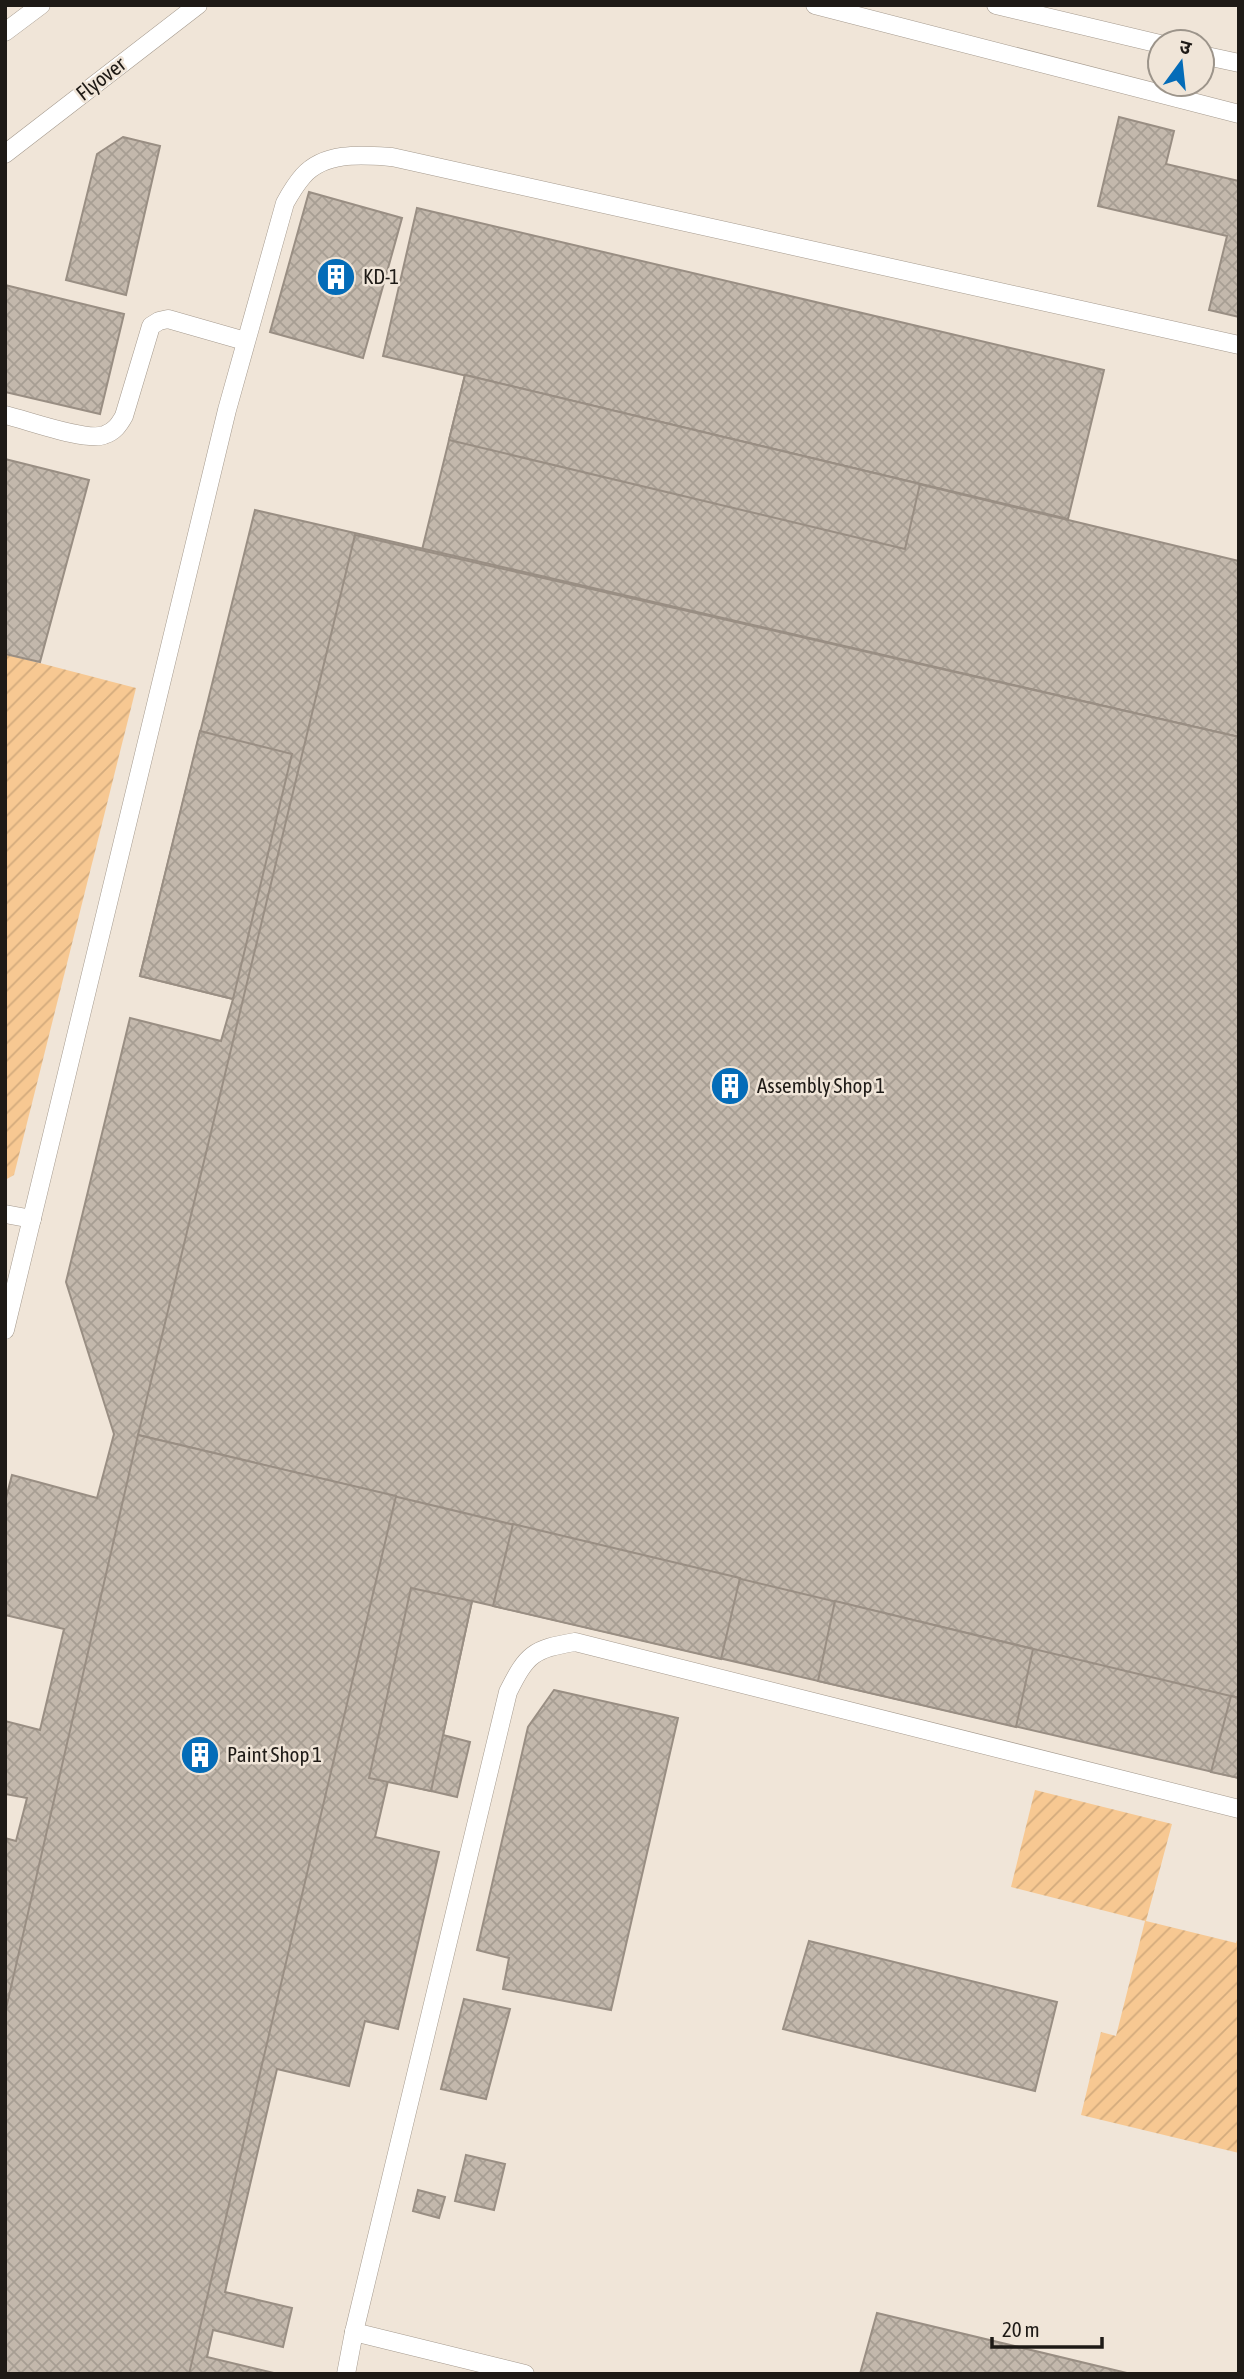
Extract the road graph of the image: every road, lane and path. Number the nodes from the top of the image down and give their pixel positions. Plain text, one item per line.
1 (41, 5) edge
2 (198, 5) edge
3 (815, 5) edge
4 (996, 5) edge
5 (5, 32) edge
6 (1146, 41) edge
7 (1216, 57) edge
8 (1239, 63) edge
9 (1239, 114) edge
10 (5, 154) edge
11 (245, 341) junction
12 (1239, 345) edge
13 (5, 415) edge
14 (5, 1214) edge
15 (32, 1219) junction
16 (5, 1330) edge
17 (1239, 1809) edge
18 (354, 2332) junction
19 (346, 2374) edge
20 (525, 2374) edge

1 - 5 lane
2 - 10 lane, Flyover
3 - 9 lane
4 - 6 lane
7 - 8 lane
11 - 12 lane
11 - 13 lane
11 - 15 lane
14 - 15 lane
15 - 16 lane
17 - 18 lane
18 - 19 lane
18 - 20 lane

